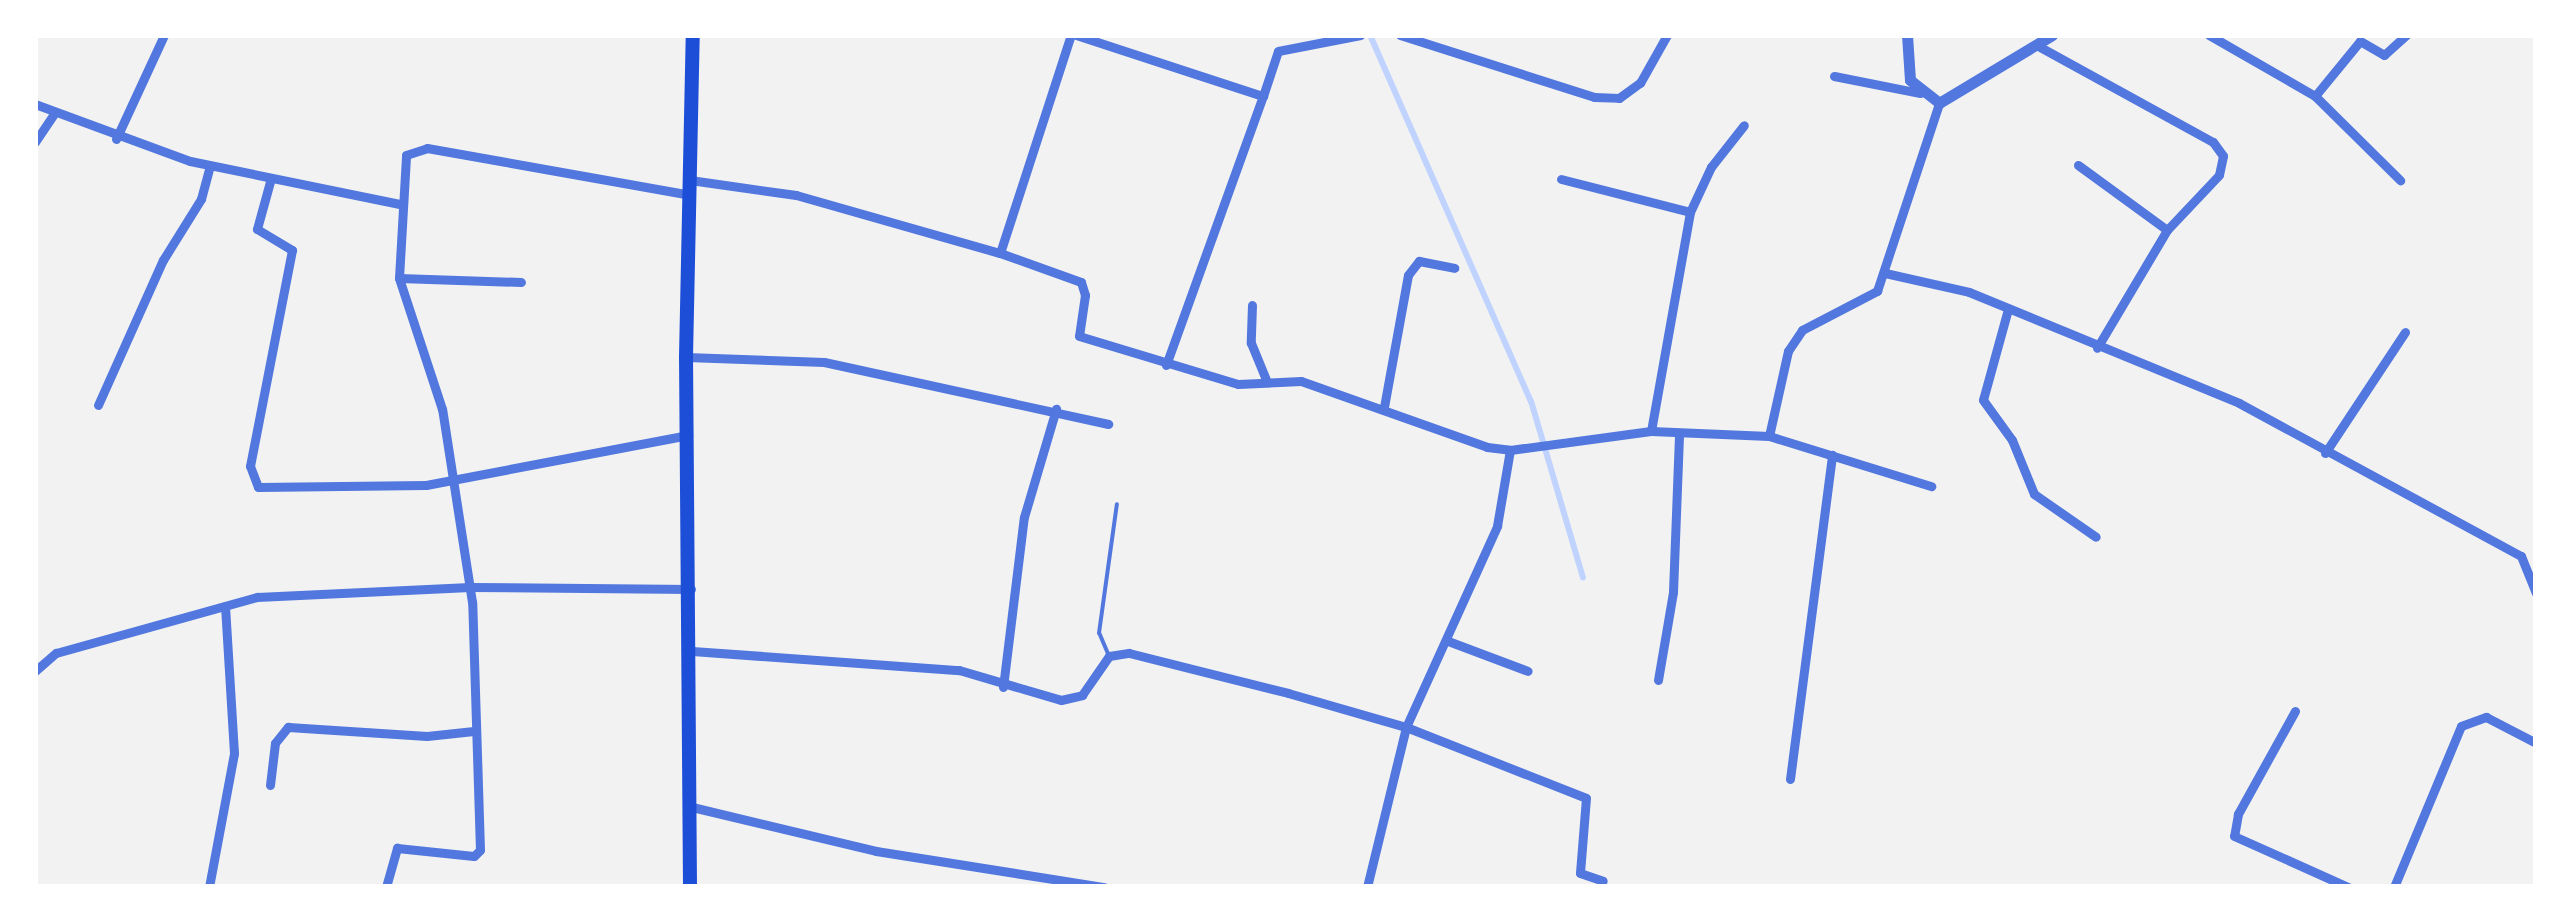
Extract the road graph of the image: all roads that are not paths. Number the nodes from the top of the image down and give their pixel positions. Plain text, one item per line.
1 (164, 35) edge
2 (693, 35) edge
3 (1074, 35) edge
4 (1359, 35) edge
5 (1400, 35) edge
6 (1667, 35) edge
7 (1907, 35) edge
8 (2052, 35) edge
9 (2208, 35) edge
10 (2406, 35) edge
11 (2040, 47) junction
12 (1834, 76) dead end
13 (1920, 92) junction
14 (1264, 96) junction
15 (2315, 96) junction
16 (1939, 103) junction
17 (35, 104) edge
18 (54, 114) junction
19 (1744, 124) dead end
20 (116, 139) junction
21 (35, 142) edge
22 (2078, 165) dead end
23 (210, 166) junction
24 (271, 178) junction
25 (1562, 179) dead end
26 (2400, 180) dead end
27 (690, 188) junction
28 (400, 204) junction
29 (1690, 212) junction
30 (2167, 230) junction
31 (1000, 253) junction
32 (1454, 268) dead end
33 (1885, 274) junction
34 (399, 278) junction
35 (520, 282) dead end
36 (1252, 305) dead end
37 (2008, 309) junction
38 (2405, 332) dead end
39 (2097, 348) junction
40 (686, 357) junction
41 (1166, 364) junction
42 (1267, 382) junction
43 (98, 406) dead end
44 (1384, 406) junction
45 (1056, 409) junction
46 (1108, 424) dead end
47 (1651, 431) junction
48 (1678, 433) junction
49 (688, 435) junction
50 (1769, 436) junction
51 (1510, 450) junction
52 (2325, 454) junction
53 (1832, 455) junction
54 (452, 478) junction
55 (1931, 486) dead end
56 (1118, 504) dead end
57 (2096, 537) dead end
58 (470, 587) junction
59 (691, 589) junction
60 (2536, 593) edge
61 (225, 606) junction
62 (1448, 641) junction
63 (692, 651) junction
64 (1109, 656) junction
65 (1528, 671) dead end
66 (35, 672) edge
67 (1658, 680) dead end
68 (1004, 687) junction
69 (2295, 712) dead end
70 (1406, 727) junction
71 (474, 731) junction
72 (2536, 743) edge
73 (1790, 780) dead end
74 (270, 786) dead end
75 (692, 806) junction
76 (1603, 882) dead end
77 (209, 887) edge
78 (386, 887) edge
79 (690, 887) edge
80 (1104, 887) edge
81 (1367, 887) edge
82 (2348, 887) edge
83 (2394, 887) edge

1 - 20 street
2 - 27 main road
3 - 14 street
3 - 31 street
4 - 14 street
5 - 6 street
7 - 13 street
8 - 11 street
9 - 15 street
10 - 15 street
11 - 16 street
11 - 30 street
12 - 13 street
13 - 16 street
14 - 41 street
15 - 26 street
16 - 33 street
17 - 18 street
18 - 20 street
18 - 21 street
19 - 29 street
20 - 23 street
22 - 30 street
23 - 24 street
23 - 43 street
24 - 28 street
24 - 54 street
25 - 29 street
27 - 28 street
27 - 31 street
27 - 40 main road
28 - 34 street
29 - 47 street
30 - 39 street
31 - 41 street
32 - 44 street
33 - 37 street
33 - 50 street
34 - 35 street
34 - 54 street
36 - 42 street
37 - 39 street
37 - 57 street
38 - 52 street
39 - 52 street
40 - 45 street
40 - 49 main road
41 - 42 street
42 - 44 street
44 - 51 street
45 - 46 street
45 - 68 street
47 - 48 street
47 - 51 street
48 - 50 street
48 - 67 street
49 - 54 street
49 - 59 main road
50 - 53 street
51 - 62 street
52 - 60 street
53 - 55 street
53 - 73 street
54 - 58 street
56 - 64 lane
58 - 59 street
58 - 61 street
58 - 71 street
59 - 63 main road
61 - 66 street
61 - 77 street
62 - 65 street
62 - 70 street
63 - 68 street
63 - 75 main road
64 - 68 street
64 - 70 street
69 - 82 street
70 - 76 street
70 - 81 street
71 - 74 street
71 - 78 street
72 - 83 street
75 - 79 main road
75 - 80 street

